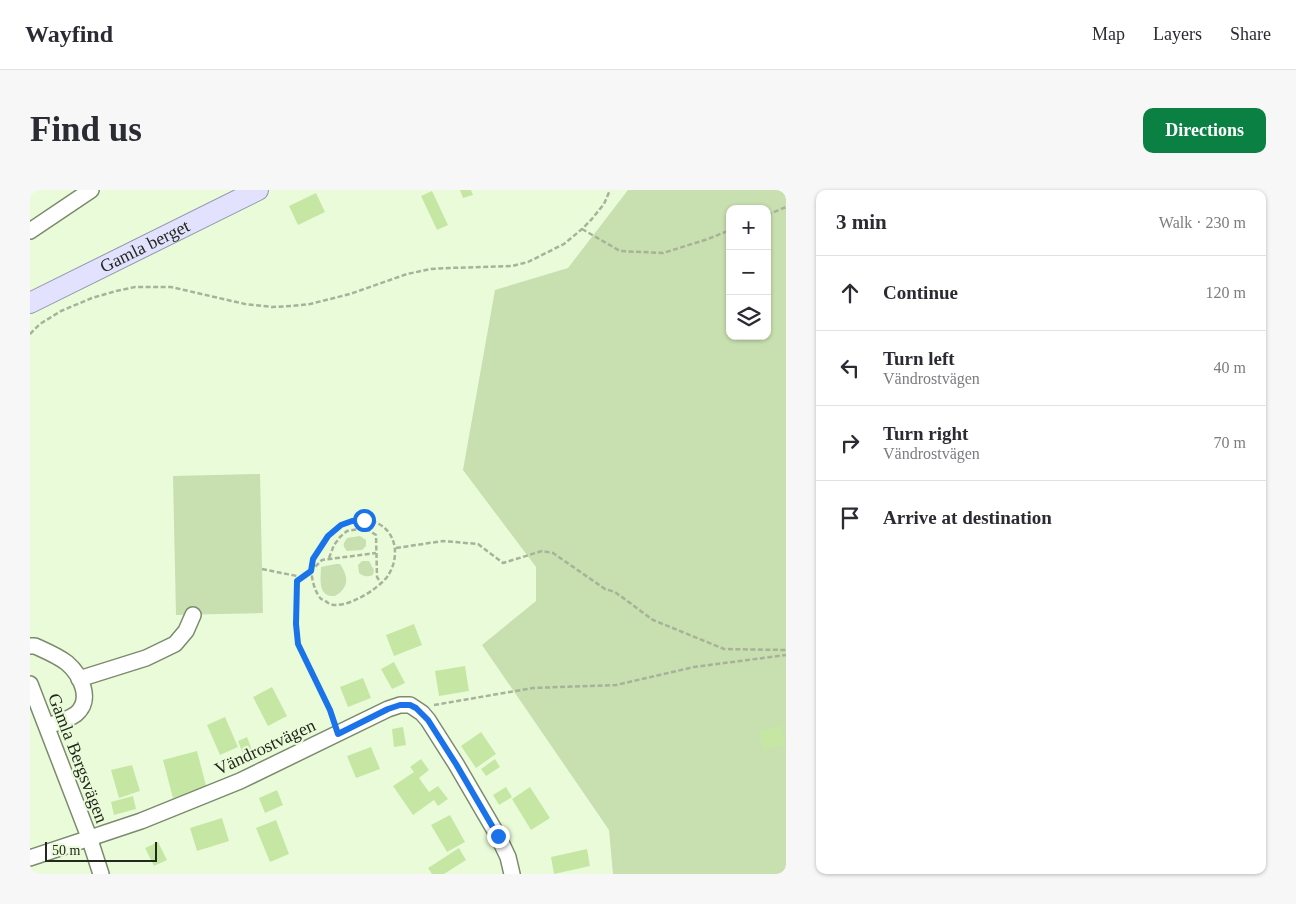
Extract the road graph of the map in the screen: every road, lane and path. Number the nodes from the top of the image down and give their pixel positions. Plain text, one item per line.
1 (92, 190) edge
2 (258, 190) edge
3 (610, 190) edge
4 (73, 195) edge
5 (786, 207) edge
6 (771, 213) edge
7 (582, 229) junction
8 (30, 231) edge
9 (726, 232) edge
10 (30, 303) edge
11 (30, 334) edge
12 (364, 520) junction
13 (365, 528) junction
14 (396, 548) junction
15 (376, 553) junction
16 (329, 558) junction
17 (262, 569) dead end
18 (311, 571) junction
19 (297, 581) junction
20 (381, 582) junction
21 (193, 615) dead end
22 (30, 646) edge
23 (786, 650) edge
24 (786, 655) edge
25 (80, 679) junction
26 (30, 684) edge
27 (416, 708) junction
28 (47, 726) junction
29 (338, 734) junction
30 (89, 837) junction
31 (30, 858) edge
32 (101, 874) edge
33 (512, 874) edge

1 - 4 street
2 - 10 main road, Gamla berget
3 - 7 path
4 - 8 street
5 - 6 path
7 - 9 path
7 - 11 path
12 - 13 path
12 - 14 path
12 - 18 path
13 - 15 path
13 - 16 path
14 - 20 path
14 - 23 path
15 - 16 path
15 - 20 path
16 - 18 path
17 - 19 path
18 - 19 path
18 - 20 path
19 - 29 path
21 - 25 street
22 - 25 street
24 - 27 path
25 - 28 street
26 - 28 street, Gamla Bergsvägen
27 - 29 street, Vändrostvägen
27 - 33 street
28 - 30 street, Gamla Bergsvägen
29 - 30 street, Vändrostvägen
30 - 31 street, Vändrostvägen
30 - 32 street, Gamla Bergsvägen

